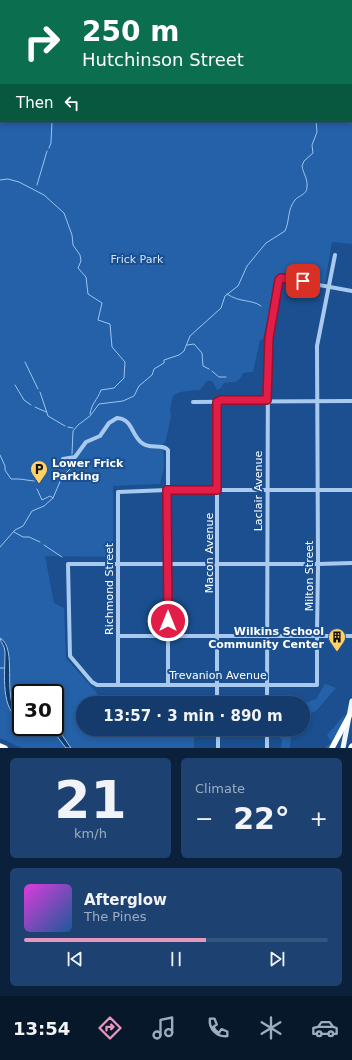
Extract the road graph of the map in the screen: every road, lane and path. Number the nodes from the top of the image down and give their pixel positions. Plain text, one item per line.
1 (335, 255) dead end
2 (328, 286) junction
3 (352, 291) edge
4 (218, 400) junction
5 (267, 400) junction
6 (318, 401) junction
7 (352, 401) edge
8 (193, 402) dead end
9 (63, 460) dead end
10 (167, 490) junction
11 (217, 490) junction
12 (267, 490) junction
13 (318, 490) junction
14 (352, 490) edge
15 (167, 563) junction
16 (218, 563) junction
17 (118, 564) junction
18 (267, 564) junction
19 (318, 564) junction
20 (352, 564) edge
21 (118, 636) junction
22 (168, 636) junction
23 (218, 636) junction
24 (268, 636) junction
25 (317, 636) junction
26 (352, 636) edge
27 (168, 684) junction
28 (217, 684) junction
29 (268, 684) junction
30 (118, 685) junction
31 (317, 685) joint
32 (218, 696) edge
33 (268, 696) edge
34 (352, 701) edge
35 (349, 716) junction
36 (218, 736) edge
37 (267, 736) edge
38 (0, 746) edge
39 (5, 748) edge
40 (218, 748) edge
41 (267, 748) edge
42 (332, 748) edge
43 (343, 748) edge

1 - 2 street
2 - 3 street
2 - 5 street, Laclair Avenue
2 - 6 street
4 - 5 street
4 - 8 street
4 - 11 street, Macon Avenue
5 - 6 street
5 - 12 street, Laclair Avenue
6 - 7 street
6 - 13 street, Milton Street
9 - 10 street
10 - 11 street
10 - 15 street
10 - 17 street, Richmond Street
11 - 12 street
11 - 16 street, Macon Avenue
12 - 13 street
12 - 18 street, Laclair Avenue
13 - 14 street
13 - 19 street, Milton Street
15 - 16 street
15 - 17 street
15 - 22 street
16 - 18 street
16 - 23 street, Macon Avenue
17 - 21 street, Richmond Street
17 - 30 street, Trevanion Avenue
18 - 19 street
18 - 24 street, Laclair Avenue
19 - 20 street
19 - 25 street, Milton Street
21 - 22 street
21 - 30 street, Richmond Street
22 - 23 street
22 - 27 street
23 - 24 street
23 - 28 street, Macon Avenue
24 - 25 street
24 - 29 street, Laclair Avenue
25 - 26 street
25 - 31 street, Milton Street
27 - 28 street, Trevanion Avenue
27 - 30 street, Trevanion Avenue
28 - 29 street, Trevanion Avenue
28 - 32 street, Macon Avenue
29 - 31 street, Trevanion Avenue
29 - 33 street, Laclair Avenue
34 - 35 main road
35 - 42 highway
35 - 43 main road
36 - 40 street
37 - 41 street
38 - 39 highway

